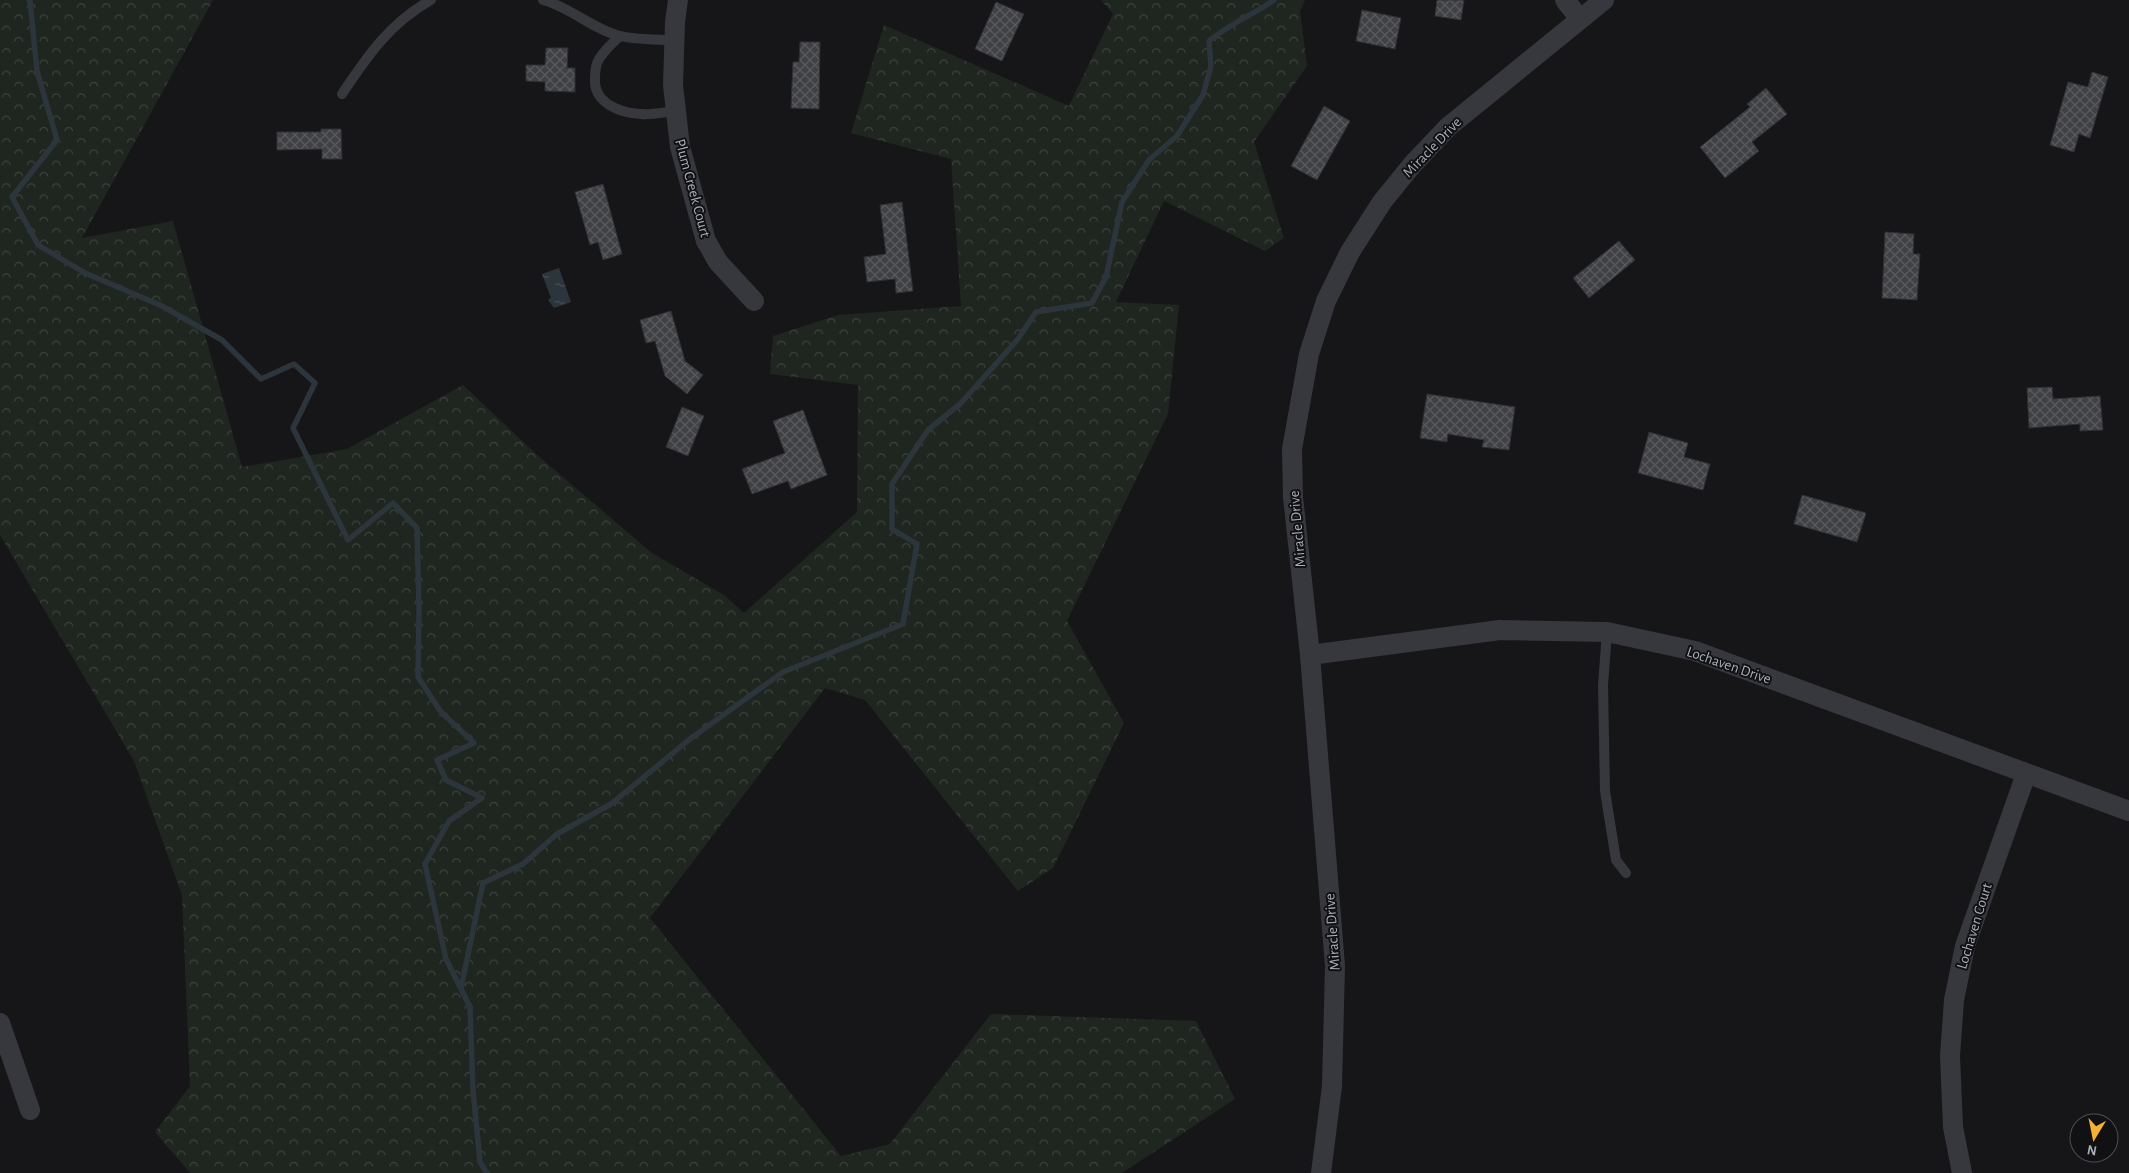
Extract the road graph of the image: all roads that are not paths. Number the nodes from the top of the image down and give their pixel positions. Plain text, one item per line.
1 (431, 0) edge
2 (543, 0) edge
3 (678, 0) edge
4 (1565, 0) edge
5 (1604, 0) edge
6 (1580, 19) junction
7 (620, 36) junction
8 (674, 41) junction
9 (342, 94) dead end
10 (676, 111) junction
11 (754, 301) dead end
12 (1607, 632) junction
13 (1310, 655) junction
14 (2026, 774) junction
15 (2129, 811) edge
16 (1626, 873) dead end
17 (0, 1023) edge
18 (30, 1110) dead end
19 (1321, 1173) edge
20 (1962, 1173) edge

1 - 9 lane
2 - 7 lane
3 - 8 street, Plum Creek Court
4 - 6 street
5 - 6 street, Miracle Drive
6 - 13 street, Miracle Drive
7 - 8 lane
7 - 10 lane
8 - 10 street, Plum Creek Court
10 - 11 street, Plum Creek Court
12 - 13 street, Lochaven Drive
12 - 14 street, Lochaven Drive
12 - 16 lane
13 - 19 street, Miracle Drive
14 - 15 street, Lochaven Drive
14 - 20 street, Lochaven Court
17 - 18 street

